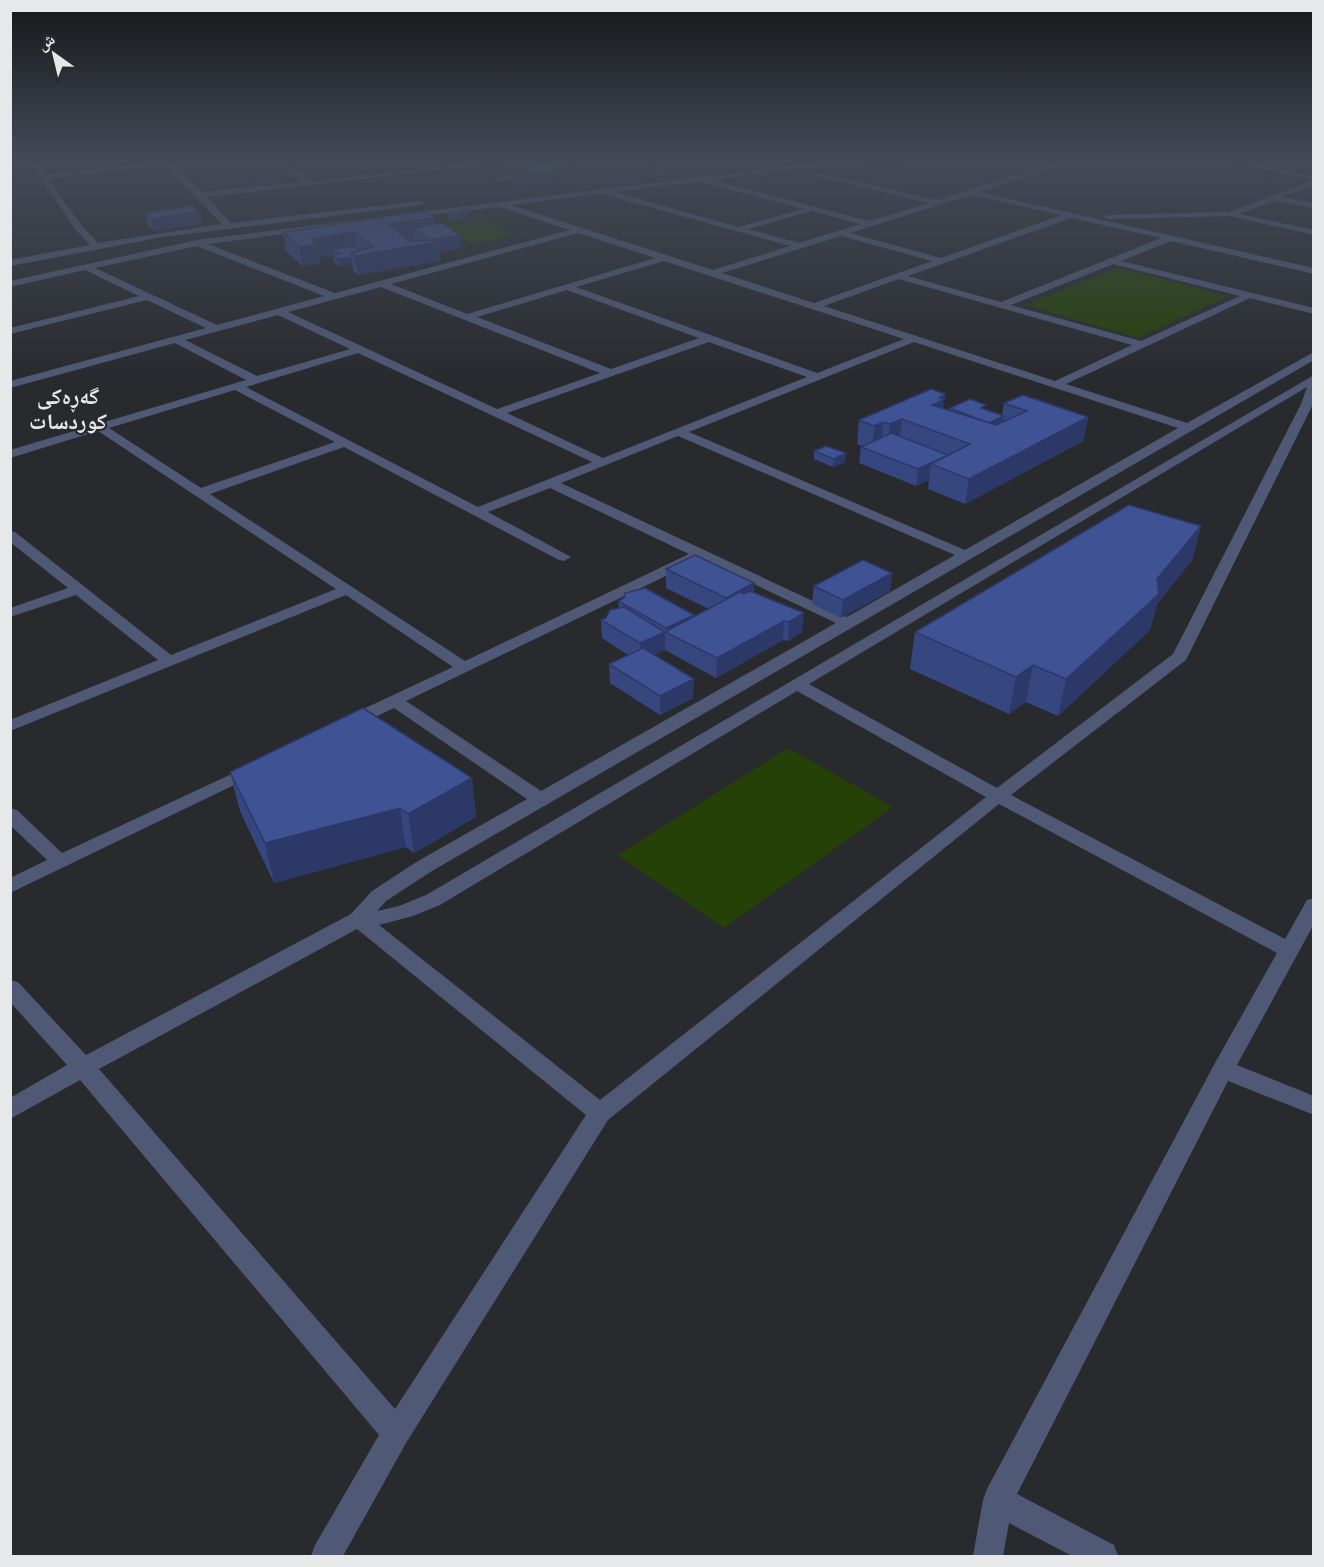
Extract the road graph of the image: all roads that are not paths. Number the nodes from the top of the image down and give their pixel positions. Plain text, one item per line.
1 (85, 234) edge
2 (167, 234) edge
3 (265, 234) edge
4 (563, 234) edge
5 (591, 234) edge
6 (756, 234) edge
7 (836, 234) edge
8 (844, 234) edge
9 (1016, 234) edge
10 (1153, 234) edge
11 (1170, 238) junction
12 (197, 243) junction
13 (95, 245) junction
14 (798, 246) junction
15 (663, 258) junction
16 (941, 261) junction
17 (1112, 261) junction
18 (10, 263) edge
19 (86, 267) junction
20 (1314, 271) edge
21 (711, 274) junction
22 (899, 276) junction
23 (10, 284) edge
24 (382, 284) junction
25 (567, 288) junction
26 (1249, 295) junction
27 (149, 296) junction
28 (335, 297) junction
29 (1002, 305) junction
30 (812, 307) junction
31 (1314, 311) edge
32 (279, 312) junction
33 (467, 317) junction
34 (216, 329) junction
35 (10, 331) edge
36 (709, 338) junction
37 (913, 339) junction
38 (176, 340) junction
39 (1142, 345) junction
40 (360, 350) junction
41 (1314, 355) edge
42 (611, 373) junction
43 (817, 377) junction
44 (1314, 378) edge
45 (255, 380) junction
46 (1314, 384) edge
47 (10, 385) edge
48 (1055, 385) junction
49 (236, 386) junction
50 (497, 413) junction
51 (100, 427) junction
52 (1187, 427) junction
53 (678, 432) junction
54 (345, 443) junction
55 (10, 454) edge
56 (602, 462) junction
57 (550, 483) junction
58 (198, 493) junction
59 (477, 512) junction
60 (10, 535) edge
61 (700, 554) junction
62 (966, 555) junction
63 (564, 557) dead end
64 (78, 589) junction
65 (346, 590) junction
66 (10, 613) edge
67 (848, 623) junction
68 (168, 661) junction
69 (464, 667) junction
70 (798, 685) junction
71 (395, 701) junction
72 (10, 726) edge
73 (330, 732) edge
74 (265, 763) edge
75 (998, 796) junction
76 (541, 800) junction
77 (10, 814) edge
78 (60, 862) junction
79 (10, 886) edge
80 (1314, 905) edge
81 (358, 919) junction
82 (1289, 950) junction
83 (10, 988) edge
84 (83, 1067) junction
85 (1223, 1069) junction
86 (1314, 1106) edge
87 (10, 1110) edge
88 (600, 1113) junction
89 (396, 1433) junction
90 (998, 1500) junction
91 (326, 1557) edge
92 (988, 1557) edge
93 (1103, 1557) edge

1 - 13 street
2 - 13 street
3 - 12 street
4 - 24 street
5 - 15 street
6 - 14 street
7 - 14 street
8 - 16 street
9 - 16 street
10 - 11 street
11 - 17 street
11 - 20 street
12 - 19 street
12 - 28 street
13 - 18 street
14 - 21 street
15 - 21 street
15 - 25 street
16 - 22 street
17 - 26 street
17 - 29 street
19 - 23 street
19 - 27 street
21 - 30 street
22 - 29 street
22 - 30 street
24 - 28 street
24 - 33 street
25 - 33 street
25 - 36 street
26 - 31 street
26 - 39 street
27 - 34 street
27 - 35 street
28 - 32 street
29 - 39 street
30 - 37 street
32 - 34 street
32 - 40 street
33 - 42 street
34 - 38 street
36 - 42 street
36 - 43 street
37 - 43 street
37 - 48 street
38 - 45 street
38 - 47 street
39 - 48 street
40 - 45 street
40 - 50 street
41 - 52 street
42 - 50 street
43 - 53 street
44 - 70 street
45 - 49 street
46 - 75 street
48 - 52 street
49 - 51 street
49 - 54 street
50 - 56 street
51 - 55 street
51 - 58 street
52 - 62 street
53 - 56 street
53 - 62 street
54 - 58 street
54 - 59 street
56 - 57 street
57 - 59 street
57 - 61 street
58 - 65 street
59 - 63 street
60 - 64 street
61 - 67 street
61 - 69 street
62 - 67 street
64 - 66 street
64 - 68 street
65 - 68 street
65 - 69 street
67 - 76 street
68 - 72 street
69 - 71 street
70 - 75 street
70 - 81 street
71 - 73 street
71 - 76 street
74 - 78 street
75 - 82 street
75 - 88 street
76 - 81 street
77 - 78 street
78 - 79 street
80 - 82 street
81 - 84 street
81 - 88 street
82 - 85 street
83 - 84 street
84 - 87 street
84 - 89 street
85 - 86 street
85 - 90 street
88 - 89 street
89 - 91 street
90 - 92 street
90 - 93 street

